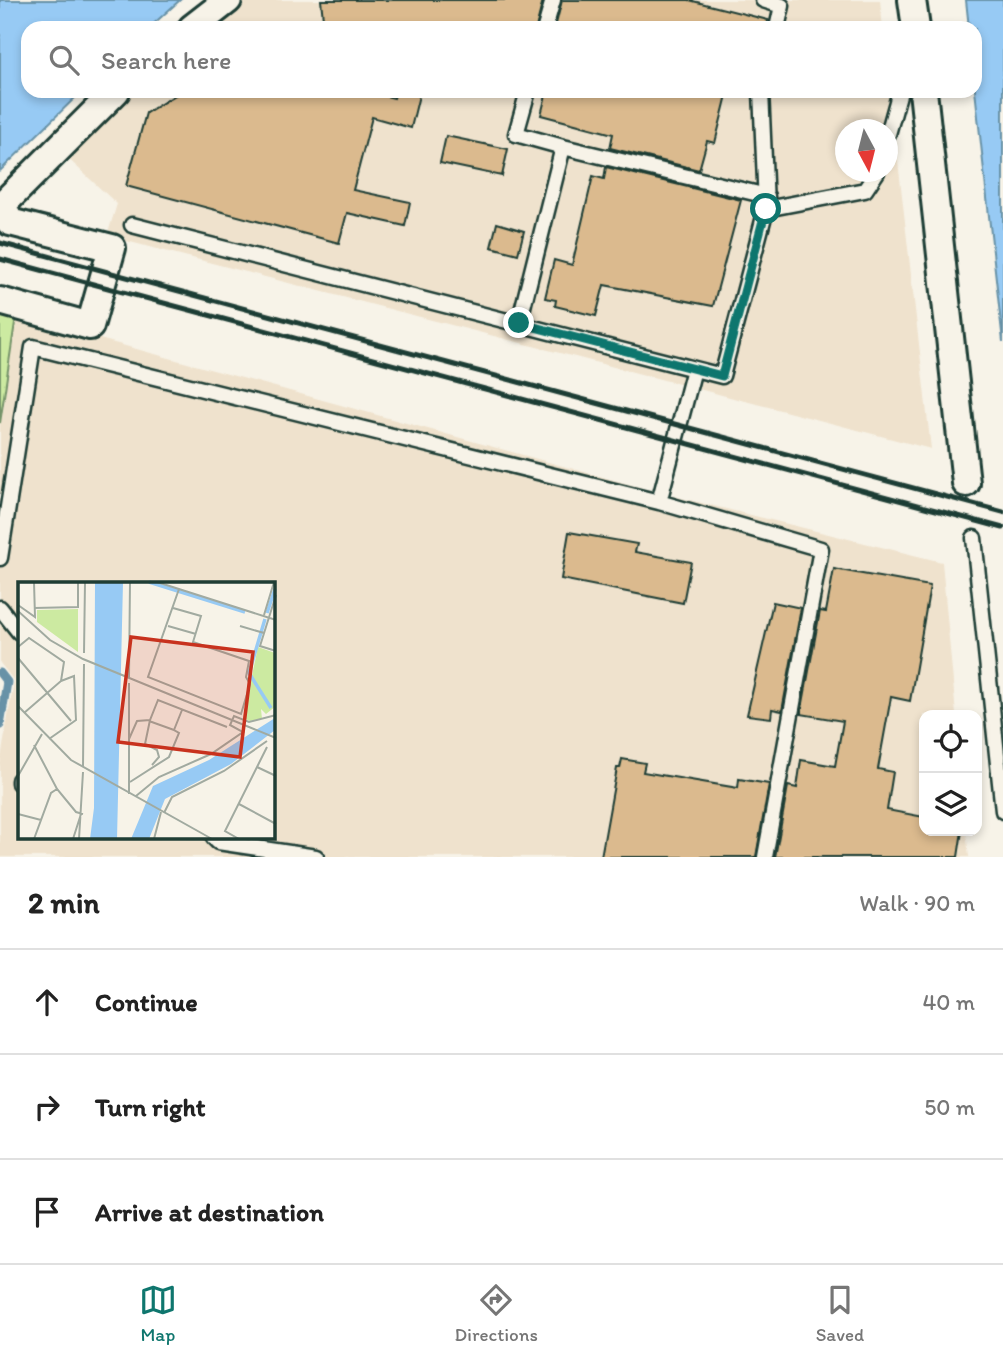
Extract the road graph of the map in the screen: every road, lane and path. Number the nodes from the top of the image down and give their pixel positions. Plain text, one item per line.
1 (228, 0) edge
2 (552, 0) edge
3 (763, 0) edge
4 (912, 0) edge
5 (200, 21) edge
6 (547, 21) edge
7 (779, 21) edge
8 (915, 21) edge
9 (109, 98) edge
10 (526, 98) edge
11 (761, 98) edge
12 (898, 98) edge
13 (924, 98) edge
14 (892, 119) edge
15 (563, 147) junction
16 (870, 182) edge
17 (766, 202) junction
18 (132, 225) dead end
19 (0, 300) edge
20 (519, 323) junction
21 (694, 369) junction
22 (966, 483) dead end
23 (659, 502) junction
24 (974, 538) dead end
25 (0, 558) edge
26 (0, 608) edge
27 (18, 631) edge
28 (1003, 811) edge
29 (215, 839) edge
30 (316, 857) edge
31 (765, 857) edge

1 - 5 street
2 - 6 lane
3 - 7 lane
4 - 8 street
9 - 19 street
10 - 15 lane
11 - 17 lane
12 - 14 lane
13 - 22 street
15 - 17 lane
15 - 20 lane
16 - 17 lane
17 - 21 lane
18 - 20 lane
20 - 21 lane
21 - 23 lane
23 - 25 lane
23 - 31 lane
24 - 28 lane
26 - 27 lane
29 - 30 lane

